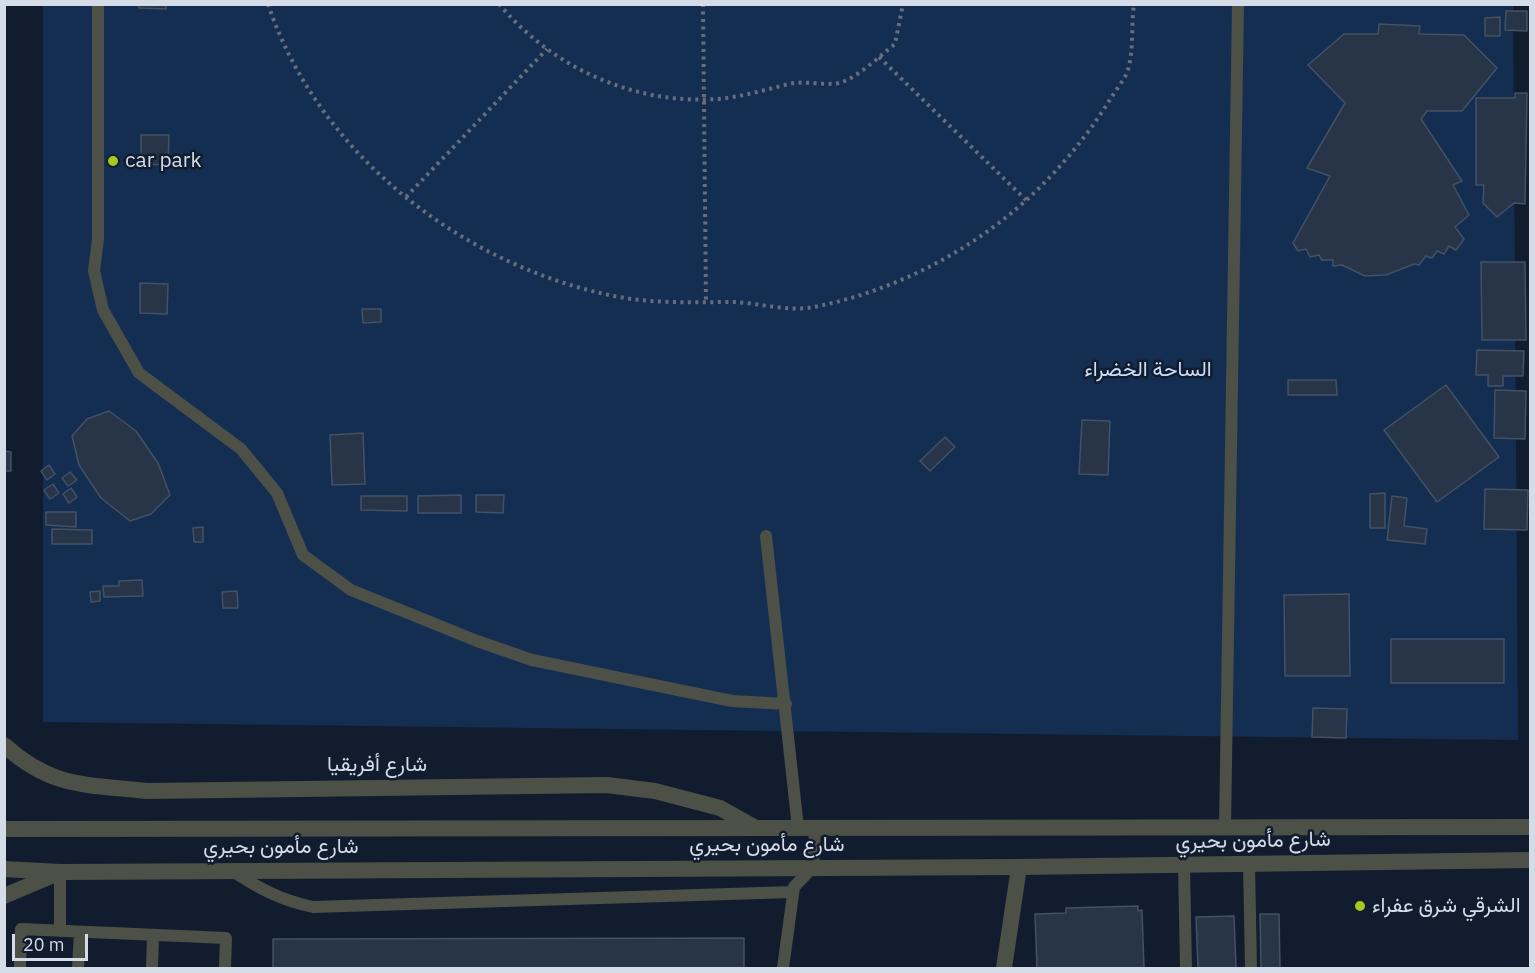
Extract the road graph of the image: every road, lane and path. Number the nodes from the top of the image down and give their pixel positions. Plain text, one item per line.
1 (98, 4) edge
2 (268, 4) edge
3 (499, 4) edge
4 (703, 4) edge
5 (903, 4) edge
6 (1134, 4) edge
7 (1238, 4) edge
8 (547, 49) junction
9 (879, 57) junction
10 (704, 99) junction
11 (406, 197) junction
12 (1026, 200) junction
13 (706, 303) junction
14 (765, 536) dead end
15 (786, 704) junction
16 (4, 745) edge
17 (1225, 827) junction
18 (1530, 827) edge
19 (754, 828) junction
20 (806, 828) junction
21 (4, 829) edge
22 (1530, 860) edge
23 (1249, 864) junction
24 (1184, 865) junction
25 (813, 867) junction
26 (1019, 867) junction
27 (4, 869) edge
28 (230, 869) junction
29 (60, 872) junction
30 (793, 892) junction
31 (4, 896) edge
32 (60, 931) junction
33 (80, 932) junction
34 (153, 935) junction
35 (20, 969) edge
36 (78, 969) edge
37 (152, 969) edge
38 (225, 969) edge
39 (783, 969) edge
40 (1004, 969) edge
41 (1186, 969) edge
42 (1251, 969) edge

1 - 15 lane
2 - 11 path
3 - 8 path
4 - 10 path
5 - 9 path
6 - 12 path
7 - 17 lane
8 - 10 path
8 - 11 path
9 - 10 path
9 - 12 path
10 - 13 path
11 - 13 path
12 - 13 path
14 - 15 lane
15 - 20 lane
16 - 19 street, شارع أفريقيا
17 - 18 street, شارع مأمون بحيري
17 - 20 street, شارع مأمون بحيري
19 - 20 street, شارع مأمون بحيري
19 - 21 street, شارع مأمون بحيري
20 - 25 lane
22 - 23 street, شارع مأمون بحيري
23 - 24 street, شارع مأمون بحيري
23 - 42 lane
24 - 26 street, شارع مأمون بحيري
24 - 41 lane
25 - 26 street, شارع مأمون بحيري
25 - 28 street, شارع مأمون بحيري
25 - 30 lane
26 - 40 street
27 - 29 street, شارع مأمون بحيري
28 - 29 street, شارع مأمون بحيري
28 - 30 lane
29 - 31 street
29 - 32 lane
30 - 39 lane
32 - 33 lane
32 - 35 lane
33 - 34 lane
33 - 36 lane
34 - 37 lane
34 - 38 lane

